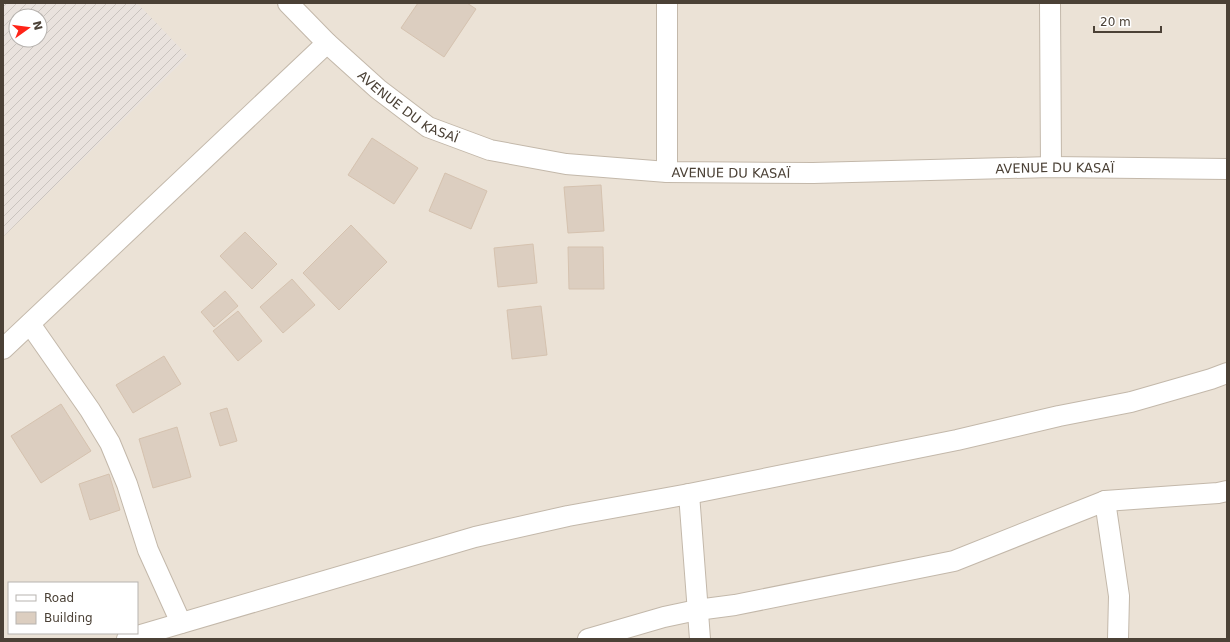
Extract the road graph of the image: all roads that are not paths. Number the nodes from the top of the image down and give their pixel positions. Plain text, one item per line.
1 (288, 3) edge
2 (668, 3) edge
3 (1050, 3) edge
4 (327, 43) junction
5 (1051, 167) junction
6 (1227, 169) edge
7 (668, 172) junction
8 (30, 324) junction
9 (3, 349) edge
10 (1227, 373) edge
11 (1227, 491) edge
12 (689, 494) junction
13 (1104, 501) junction
14 (697, 610) junction
15 (181, 623) junction
16 (127, 639) edge
17 (588, 639) edge
18 (700, 639) edge
19 (1118, 639) edge

1 - 4 street, AVENUE DU KASAÏ
2 - 7 street
3 - 5 street
4 - 7 street, AVENUE DU KASAÏ
4 - 8 street
5 - 6 street, AVENUE DU KASAÏ
5 - 7 street, AVENUE DU KASAÏ
8 - 9 street
8 - 15 street
10 - 12 street
11 - 13 street
12 - 14 street
12 - 15 street
13 - 14 street
13 - 19 street
14 - 17 street
14 - 18 street
15 - 16 street

